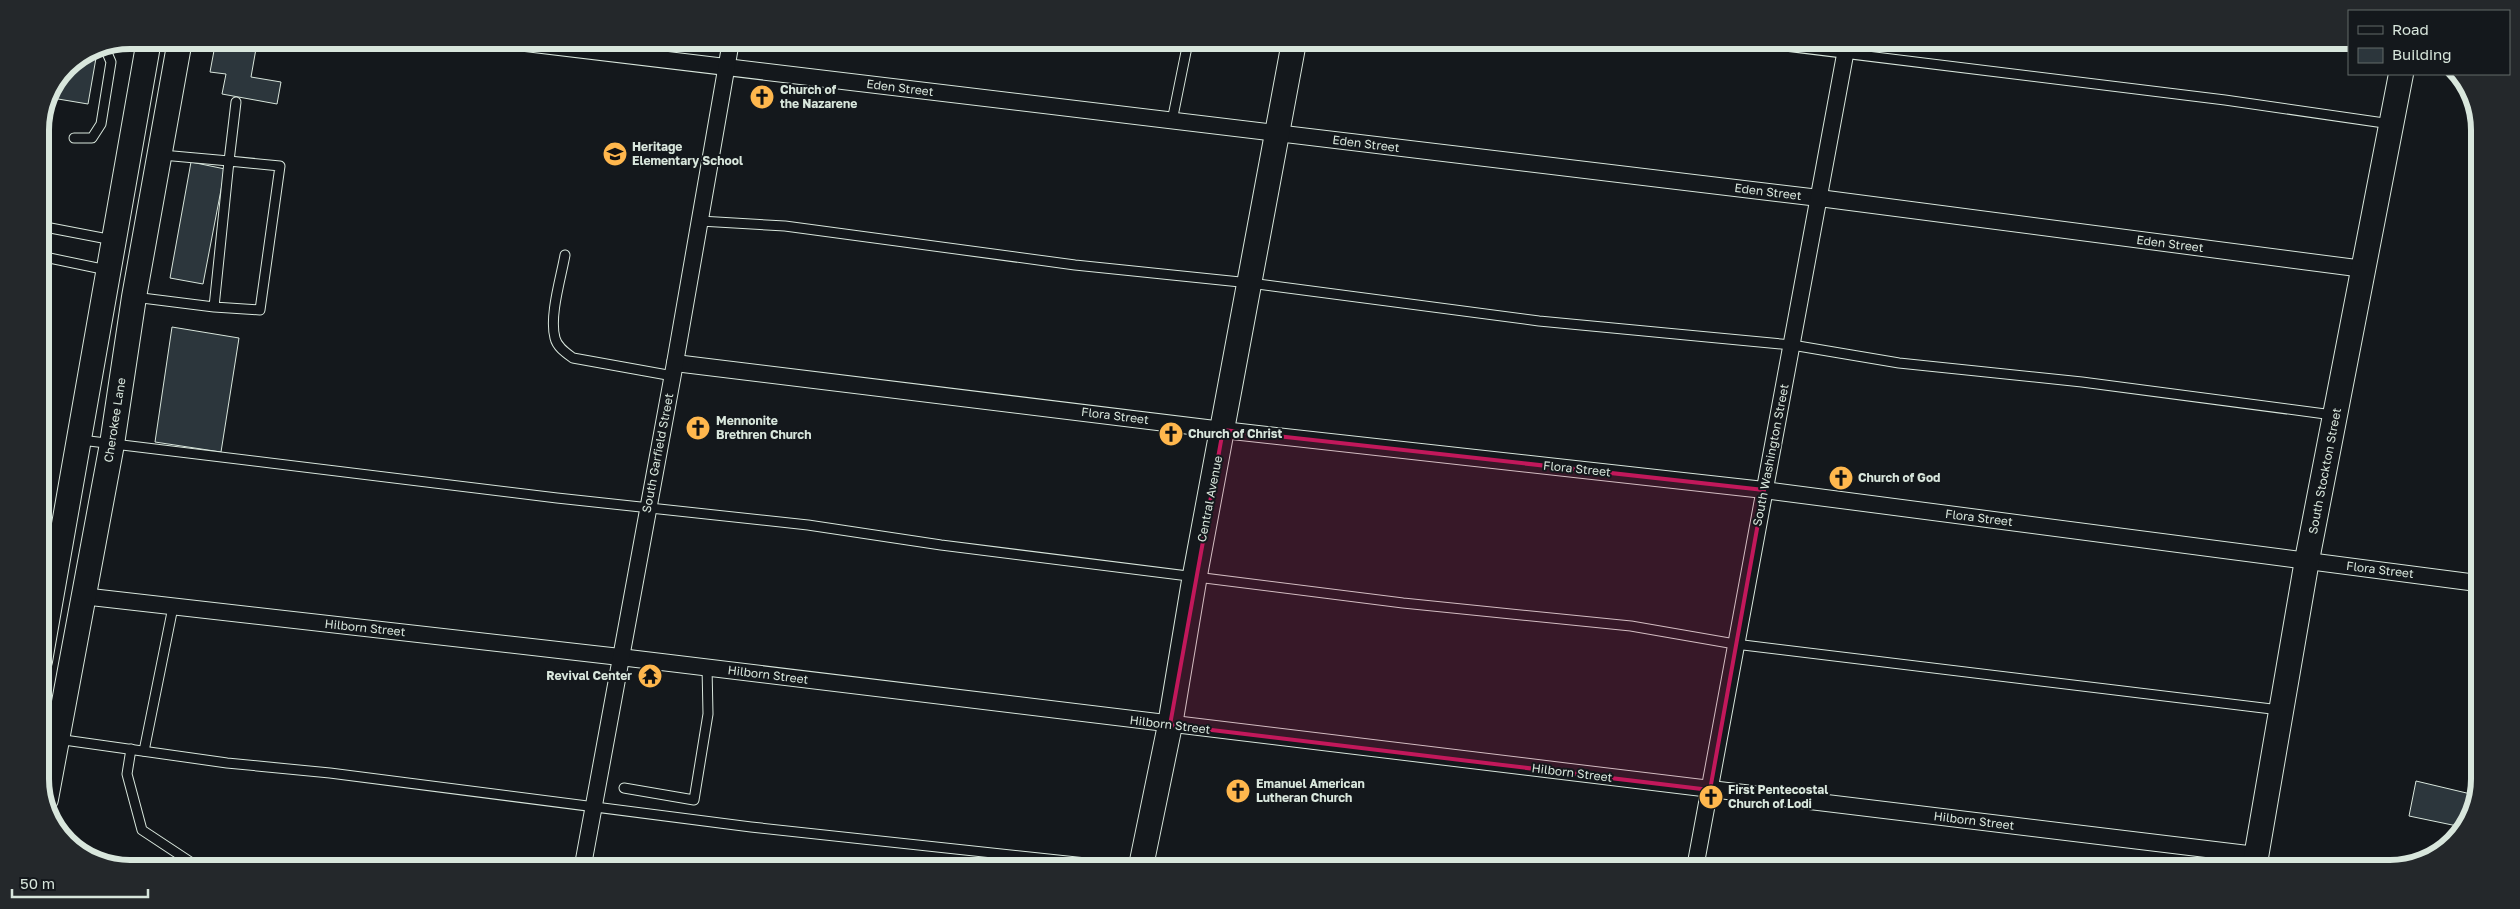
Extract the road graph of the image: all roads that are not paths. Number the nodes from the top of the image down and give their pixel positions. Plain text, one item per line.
1 (146, 49) edge
2 (178, 49) edge
3 (576, 49) edge
4 (729, 49) edge
5 (1187, 49) edge
6 (1293, 49) edge
7 (1846, 49) edge
8 (1853, 49) edge
9 (107, 52) edge
10 (726, 67) junction
11 (2401, 75) edge
12 (236, 102) dead end
13 (1172, 121) junction
14 (2392, 124) junction
15 (1278, 134) junction
16 (74, 138) dead end
17 (159, 155) junction
18 (229, 161) junction
19 (1820, 198) junction
20 (700, 221) junction
21 (49, 228) edge
22 (113, 240) junction
23 (565, 255) dead end
24 (49, 258) edge
25 (2364, 269) junction
26 (107, 270) junction
27 (1250, 283) junction
28 (134, 297) junction
29 (214, 307) junction
30 (1792, 345) junction
31 (674, 370) junction
32 (2336, 416) junction
33 (1223, 430) junction
34 (80, 440) junction
35 (112, 444) junction
36 (1764, 490) junction
37 (647, 506) junction
38 (2308, 560) junction
39 (1195, 576) junction
40 (2471, 581) edge
41 (49, 589) edge
42 (82, 596) junction
43 (173, 607) junction
44 (1735, 644) junction
45 (620, 656) junction
46 (707, 667) junction
47 (2280, 710) junction
48 (1170, 725) junction
49 (56, 739) junction
50 (131, 750) junction
51 (144, 751) junction
52 (49, 781) edge
53 (624, 788) dead end
54 (1710, 790) junction
55 (593, 808) junction
56 (190, 860) edge
57 (584, 860) edge
58 (1058, 860) edge
59 (1142, 860) edge
60 (1697, 860) edge
61 (2240, 860) edge
62 (2255, 860) edge

1 - 22 street
2 - 17 street, Cherokee Lane
3 - 10 street, Eden Street
4 - 10 street, South Garfield Street
5 - 13 lane
6 - 15 street, Central Avenue
7 - 19 street, South Washington Street
8 - 14 lane
9 - 16 lane
10 - 13 street, Eden Street
10 - 20 street, South Garfield Street
11 - 14 street, South Stockton Street
12 - 18 lane
13 - 15 street, Eden Street
14 - 25 street, South Stockton Street
15 - 19 street, Eden Street
15 - 27 street, Central Avenue
17 - 18 lane
17 - 28 street, Cherokee Lane
18 - 29 lane
18 - 29 lane
19 - 25 street, Eden Street
19 - 30 street, South Washington Street
20 - 27 lane
20 - 31 street, South Garfield Street
21 - 22 lane
22 - 26 street
23 - 31 lane
24 - 26 lane
25 - 32 street, South Stockton Street
26 - 34 street
27 - 30 lane
27 - 33 street, Central Avenue
28 - 29 lane
28 - 35 street, Cherokee Lane
30 - 32 lane
30 - 36 street, South Washington Street
31 - 33 street, Flora Street
31 - 37 street, South Garfield Street
32 - 38 street, South Stockton Street
33 - 36 street, Flora Street
33 - 39 street, Central Avenue
34 - 35 lane
34 - 41 street
35 - 37 lane
35 - 42 street, Cherokee Lane
36 - 38 street, Flora Street
36 - 44 street, South Washington Street
37 - 39 lane
37 - 45 street, South Garfield Street
38 - 40 street, Flora Street
38 - 47 street, South Stockton Street
39 - 44 lane
39 - 48 street, Central Avenue
42 - 43 street, Hilborn Street
42 - 49 street, Cherokee Lane
43 - 45 street, Hilborn Street
43 - 51 lane
44 - 47 lane
44 - 54 street, South Washington Street
45 - 46 street, Hilborn Street
45 - 55 street, South Garfield Street
46 - 48 street, Hilborn Street
46 - 53 lane
47 - 62 street, South Stockton Street
48 - 54 street, Hilborn Street
48 - 59 street, Central Avenue
49 - 50 lane
49 - 52 street, Cherokee Lane
50 - 51 lane
50 - 56 lane
51 - 55 lane
54 - 60 street, South Washington Street
54 - 61 street, Hilborn Street
55 - 57 street, South Garfield Street
55 - 58 lane

